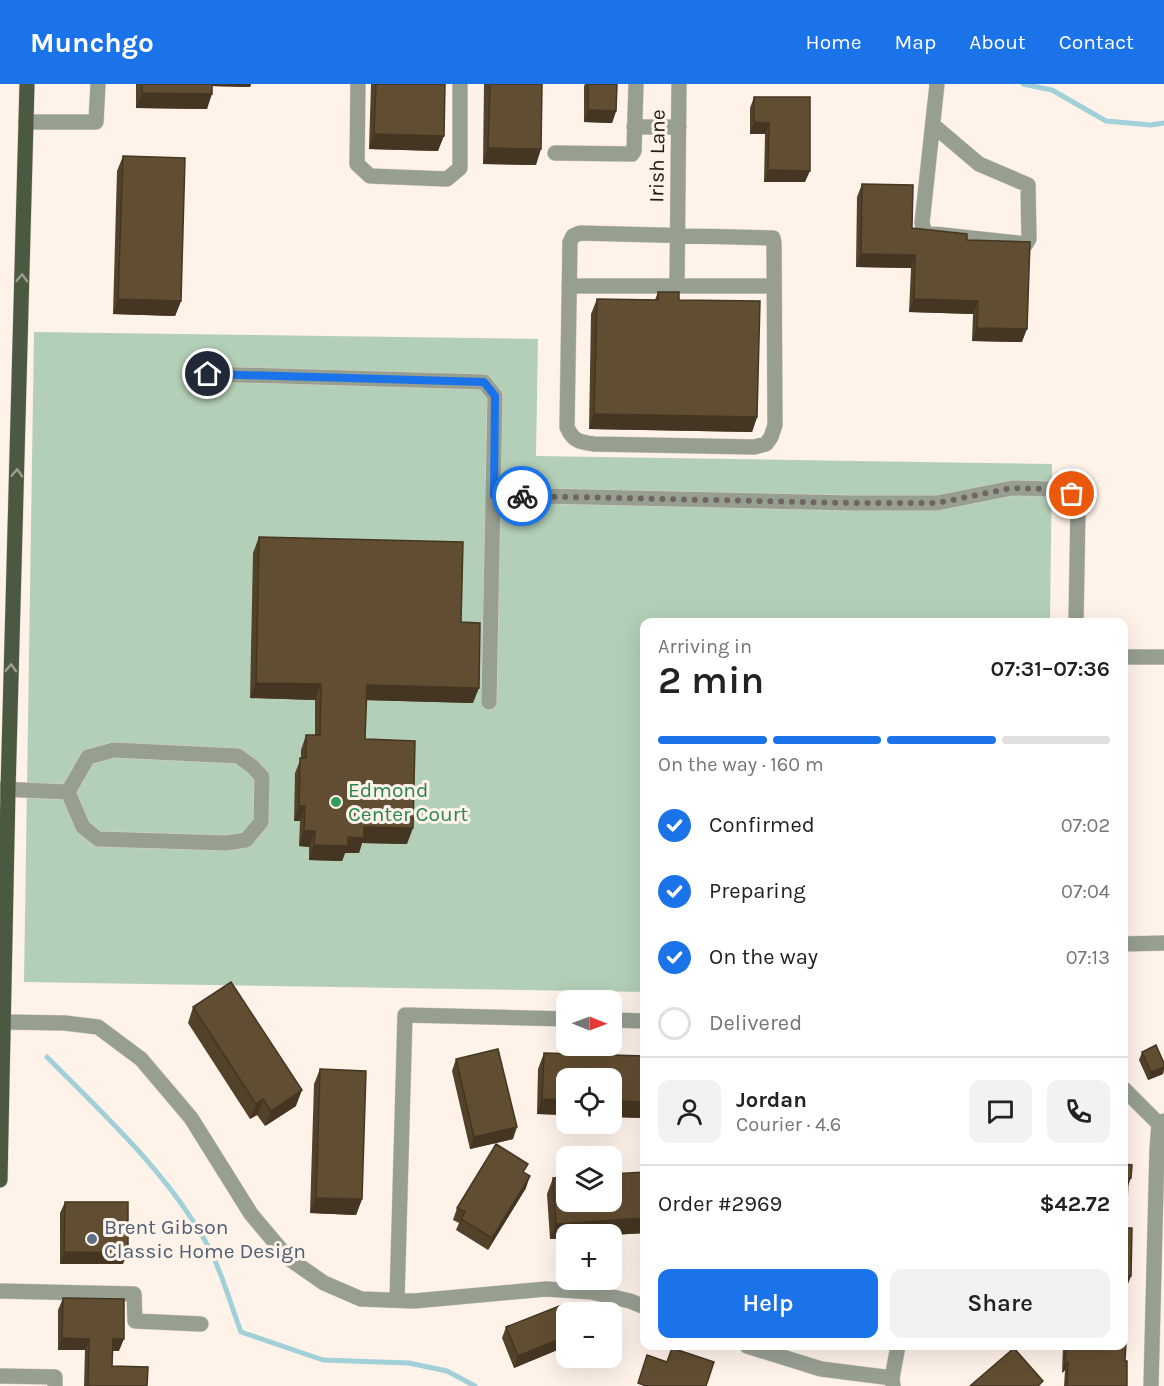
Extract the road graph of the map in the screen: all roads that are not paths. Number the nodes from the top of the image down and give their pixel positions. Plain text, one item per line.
1 (27, 84) edge
2 (98, 84) edge
3 (358, 84) edge
4 (460, 84) edge
5 (636, 84) edge
6 (679, 84) edge
7 (937, 84) edge
8 (26, 122) junction
9 (933, 125) junction
10 (634, 127) junction
11 (679, 127) junction
12 (555, 153) dead end
13 (677, 232) junction
14 (569, 285) junction
15 (677, 286) junction
16 (774, 286) junction
17 (208, 374) dead end
18 (494, 495) junction
19 (1076, 618) edge
20 (1128, 657) edge
21 (1164, 657) edge
22 (489, 702) dead end
23 (4, 789) edge
24 (68, 792) junction
25 (1164, 943) edge
26 (1128, 945) edge
27 (556, 1019) edge
28 (622, 1020) edge
29 (640, 1021) edge
30 (4, 1023) junction
31 (1128, 1092) edge
32 (1162, 1122) edge
33 (0, 1180) edge
34 (0, 1291) edge
35 (397, 1300) junction
36 (640, 1305) edge
37 (201, 1324) dead end
38 (760, 1350) edge
39 (897, 1350) edge
40 (0, 1376) edge
41 (893, 1382) edge
42 (55, 1386) edge
43 (1151, 1386) edge

1 - 8 main road
2 - 8 street
3 - 4 street
5 - 10 street
6 - 11 street, Irish Lane
7 - 9 street
23 -> 8 main road
9 - 9 street
10 - 11 street
10 - 12 street
11 - 13 street, Irish Lane
13 - 14 street
13 - 15 street, Irish Lane
13 - 16 street
14 - 15 street
14 - 16 street
15 - 16 street
17 - 18 street
18 - 19 street
18 - 22 street
20 - 21 street
23 - 24 street
23 - 30 main road
24 - 24 street
25 - 26 street
27 - 35 street
28 - 29 street
30 - 33 main road
30 - 35 street
31 - 32 street
32 - 43 street
34 - 37 street
35 - 36 street
38 - 41 street
39 - 41 street
40 - 42 street

